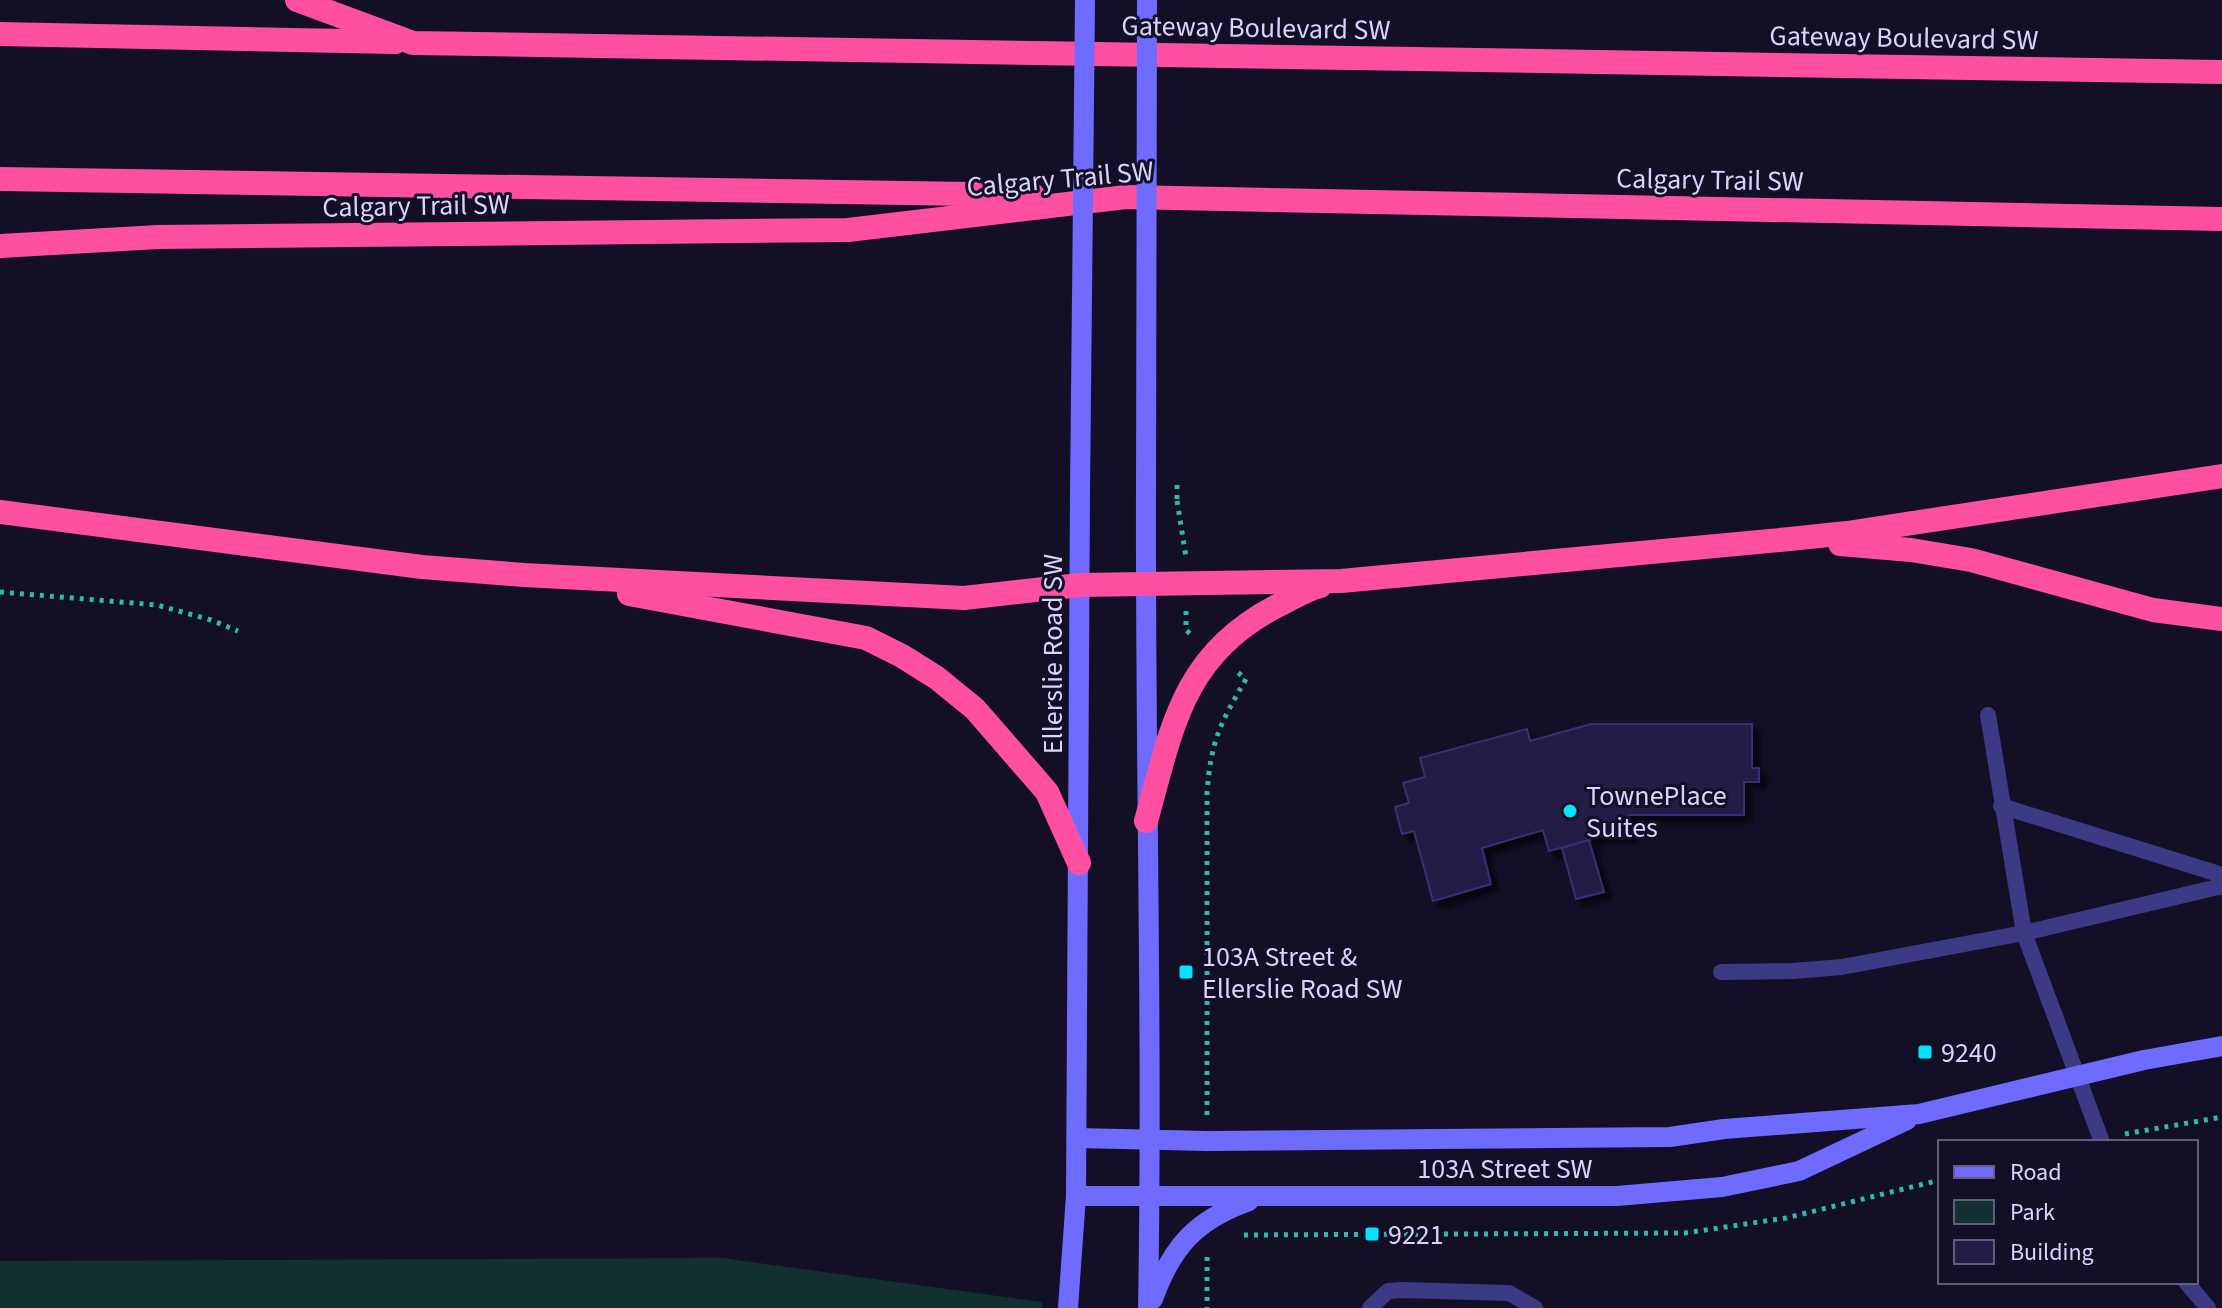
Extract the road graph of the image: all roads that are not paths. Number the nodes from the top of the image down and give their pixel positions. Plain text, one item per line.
1 (297, 0) edge
2 (1085, 0) edge
3 (1147, 0) edge
4 (0, 34) edge
5 (413, 43) junction
6 (2222, 72) edge
7 (0, 179) edge
8 (1126, 197) junction
9 (2222, 219) edge
10 (0, 246) edge
11 (2222, 476) edge
12 (0, 512) edge
13 (1790, 539) junction
14 (524, 575) junction
15 (1341, 581) junction
16 (1146, 584) junction
17 (1080, 585) junction
18 (2222, 619) edge
19 (1988, 715) dead end
20 (2001, 806) junction
21 (1146, 821) junction
22 (1079, 863) junction
23 (2222, 875) edge
24 (2222, 886) edge
25 (2024, 933) junction
26 (1721, 972) dead end
27 (2222, 1046) edge
28 (2078, 1075) junction
29 (1919, 1114) junction
30 (1077, 1138) junction
31 (2101, 1140) edge
32 (1150, 1141) junction
33 (1076, 1196) junction
34 (1150, 1197) junction
35 (1261, 1197) junction
36 (2188, 1284) edge
37 (1068, 1308) edge
38 (1149, 1308) edge
39 (1370, 1308) edge
40 (1535, 1308) edge
41 (2208, 1308) edge

1 - 5 highway, Gateway Boulevard SW
2 - 17 main road, Ellerslie Road SW, bridge
3 - 16 main road, bridge
4 - 5 highway
5 - 6 highway, Gateway Boulevard SW
7 - 8 highway
8 - 9 highway, Calgary Trail SW
8 - 10 highway, Calgary Trail SW
11 - 13 highway
12 - 14 highway
13 - 15 highway
13 - 18 highway
14 - 17 highway
14 - 22 highway
15 - 16 highway
15 - 21 highway
16 - 17 highway
16 - 21 main road
17 - 22 main road, Ellerslie Road SW
19 - 20 lane
20 - 23 lane
20 - 25 lane
21 - 32 main road
22 - 30 main road, Ellerslie Road SW
24 - 25 lane
25 - 26 lane
25 - 28 lane
27 - 28 main road, 103A Street SW
28 - 29 main road, 103A Street SW
28 - 31 lane
29 - 32 main road, 103A Street SW
29 - 35 main road, 103A Street SW
30 - 32 main road, 103A Street SW
30 - 33 main road, Ellerslie Road SW
32 - 34 main road
33 - 34 main road, 103A Street SW
33 - 37 main road, Ellerslie Road SW
34 - 35 main road, 103A Street SW
34 - 38 main road
35 - 38 main road
36 - 41 lane
39 - 40 lane

